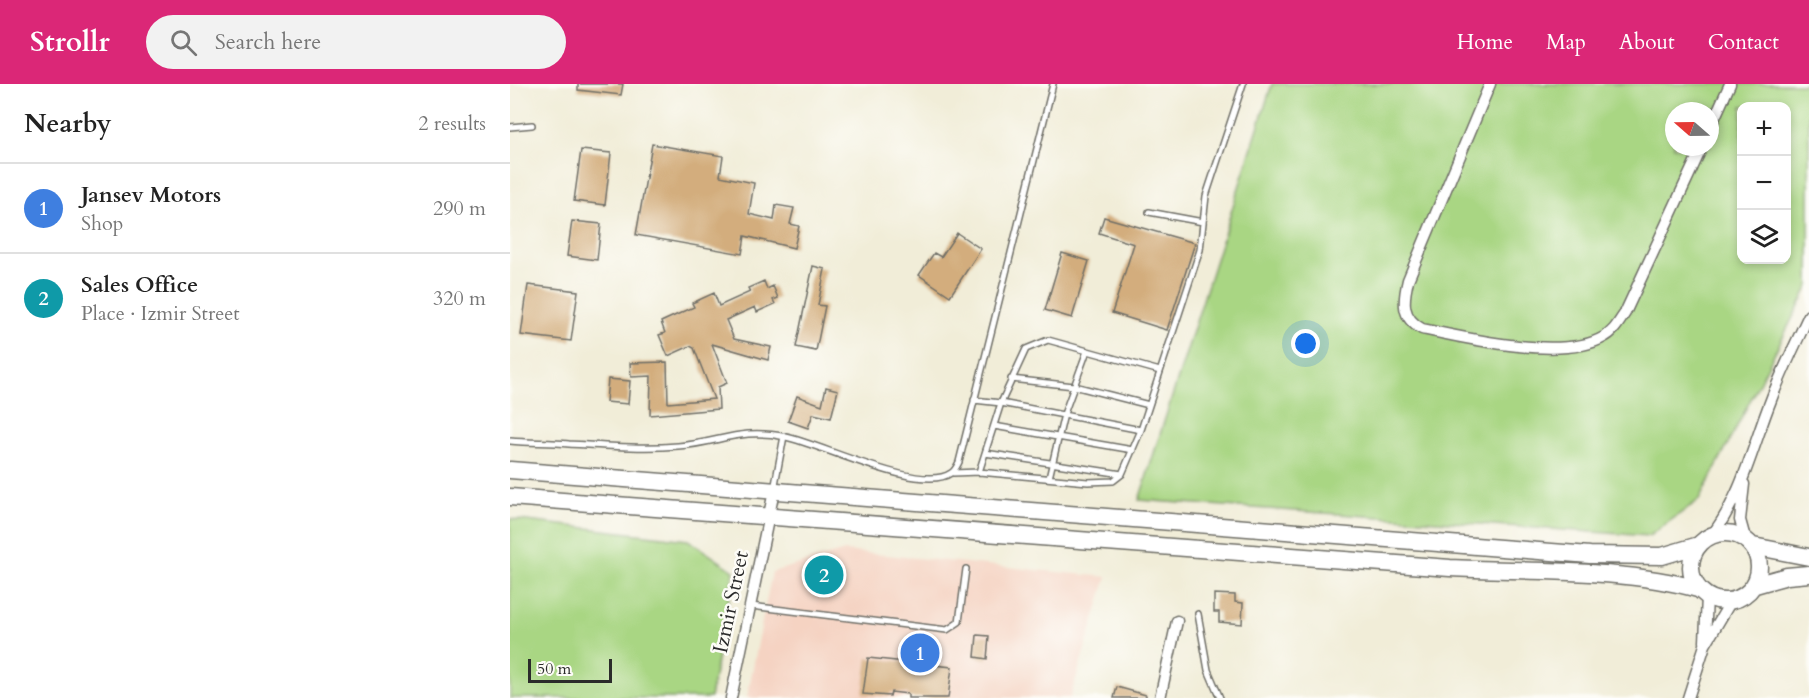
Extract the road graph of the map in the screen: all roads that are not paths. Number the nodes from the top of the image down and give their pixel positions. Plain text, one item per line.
1 (1053, 84) edge
2 (1243, 84) edge
3 (1490, 84) edge
4 (1730, 84) edge
5 (1719, 109) edge
6 (532, 125) dead end
7 (510, 127) edge
8 (1698, 156) edge
9 (1149, 212) dead end
10 (1203, 222) junction
11 (1809, 315) edge
12 (1806, 327) edge
13 (1087, 351) junction
14 (1160, 371) junction
15 (1011, 379) junction
16 (1074, 386) junction
17 (974, 400) junction
18 (1001, 403) junction
19 (1149, 405) junction
20 (1064, 414) junction
21 (994, 426) junction
22 (1141, 429) junction
23 (784, 436) junction
24 (1058, 436) junction
25 (510, 441) edge
26 (1133, 450) junction
27 (985, 453) junction
28 (1053, 463) junction
29 (510, 470) edge
30 (979, 472) junction
31 (1745, 472) junction
32 (953, 473) junction
33 (1122, 474) junction
34 (1050, 478) junction
35 (774, 491) junction
36 (510, 497) edge
37 (769, 515) junction
38 (1712, 535) junction
39 (1749, 542) junction
40 (1698, 545) junction
41 (1809, 557) edge
42 (966, 569) dead end
43 (1809, 574) edge
44 (1755, 585) junction
45 (1702, 593) junction
46 (1731, 602) junction
47 (749, 606) junction
48 (1198, 614) dead end
49 (1177, 621) dead end
50 (1705, 645) junction
51 (734, 696) edge
52 (1160, 698) edge
53 (1220, 698) edge
54 (1688, 698) edge

1 - 17 lane
2 - 10 lane
3 - 8 street
4 - 5 street
6 - 7 lane
9 - 10 lane
10 - 14 lane
11 - 12 street
12 - 31 street
13 - 14 lane
13 - 15 lane
13 - 16 lane
14 - 19 lane
15 - 16 lane
15 - 18 lane
16 - 19 lane
16 - 20 lane
17 - 18 lane
17 - 32 lane
18 - 20 lane
18 - 21 lane
19 - 22 lane
20 - 22 lane
20 - 24 lane
21 - 24 lane
21 - 27 lane
22 - 26 lane
23 - 25 lane
23 - 32 lane
23 - 35 lane
24 - 26 lane
24 - 28 lane
26 - 33 lane
27 - 28 lane
27 - 30 lane
28 - 33 lane
28 - 34 lane
29 - 35 main road
30 - 32 lane
30 - 34 lane
31 - 38 street
31 - 39 street
33 - 34 lane
35 - 37 street, Izmir Street
35 - 40 main road
36 - 37 main road
37 - 45 main road
37 - 47 street, Izmir Street
38 - 39 main road
38 - 40 main road
39 - 41 main road
39 - 44 main road
40 - 45 main road
42 - 47 lane
43 - 44 main road
44 - 46 main road
45 - 46 main road
45 - 50 street
46 - 50 street
47 - 51 street, Izmir Street
48 - 53 lane
49 - 52 street
50 - 54 street

